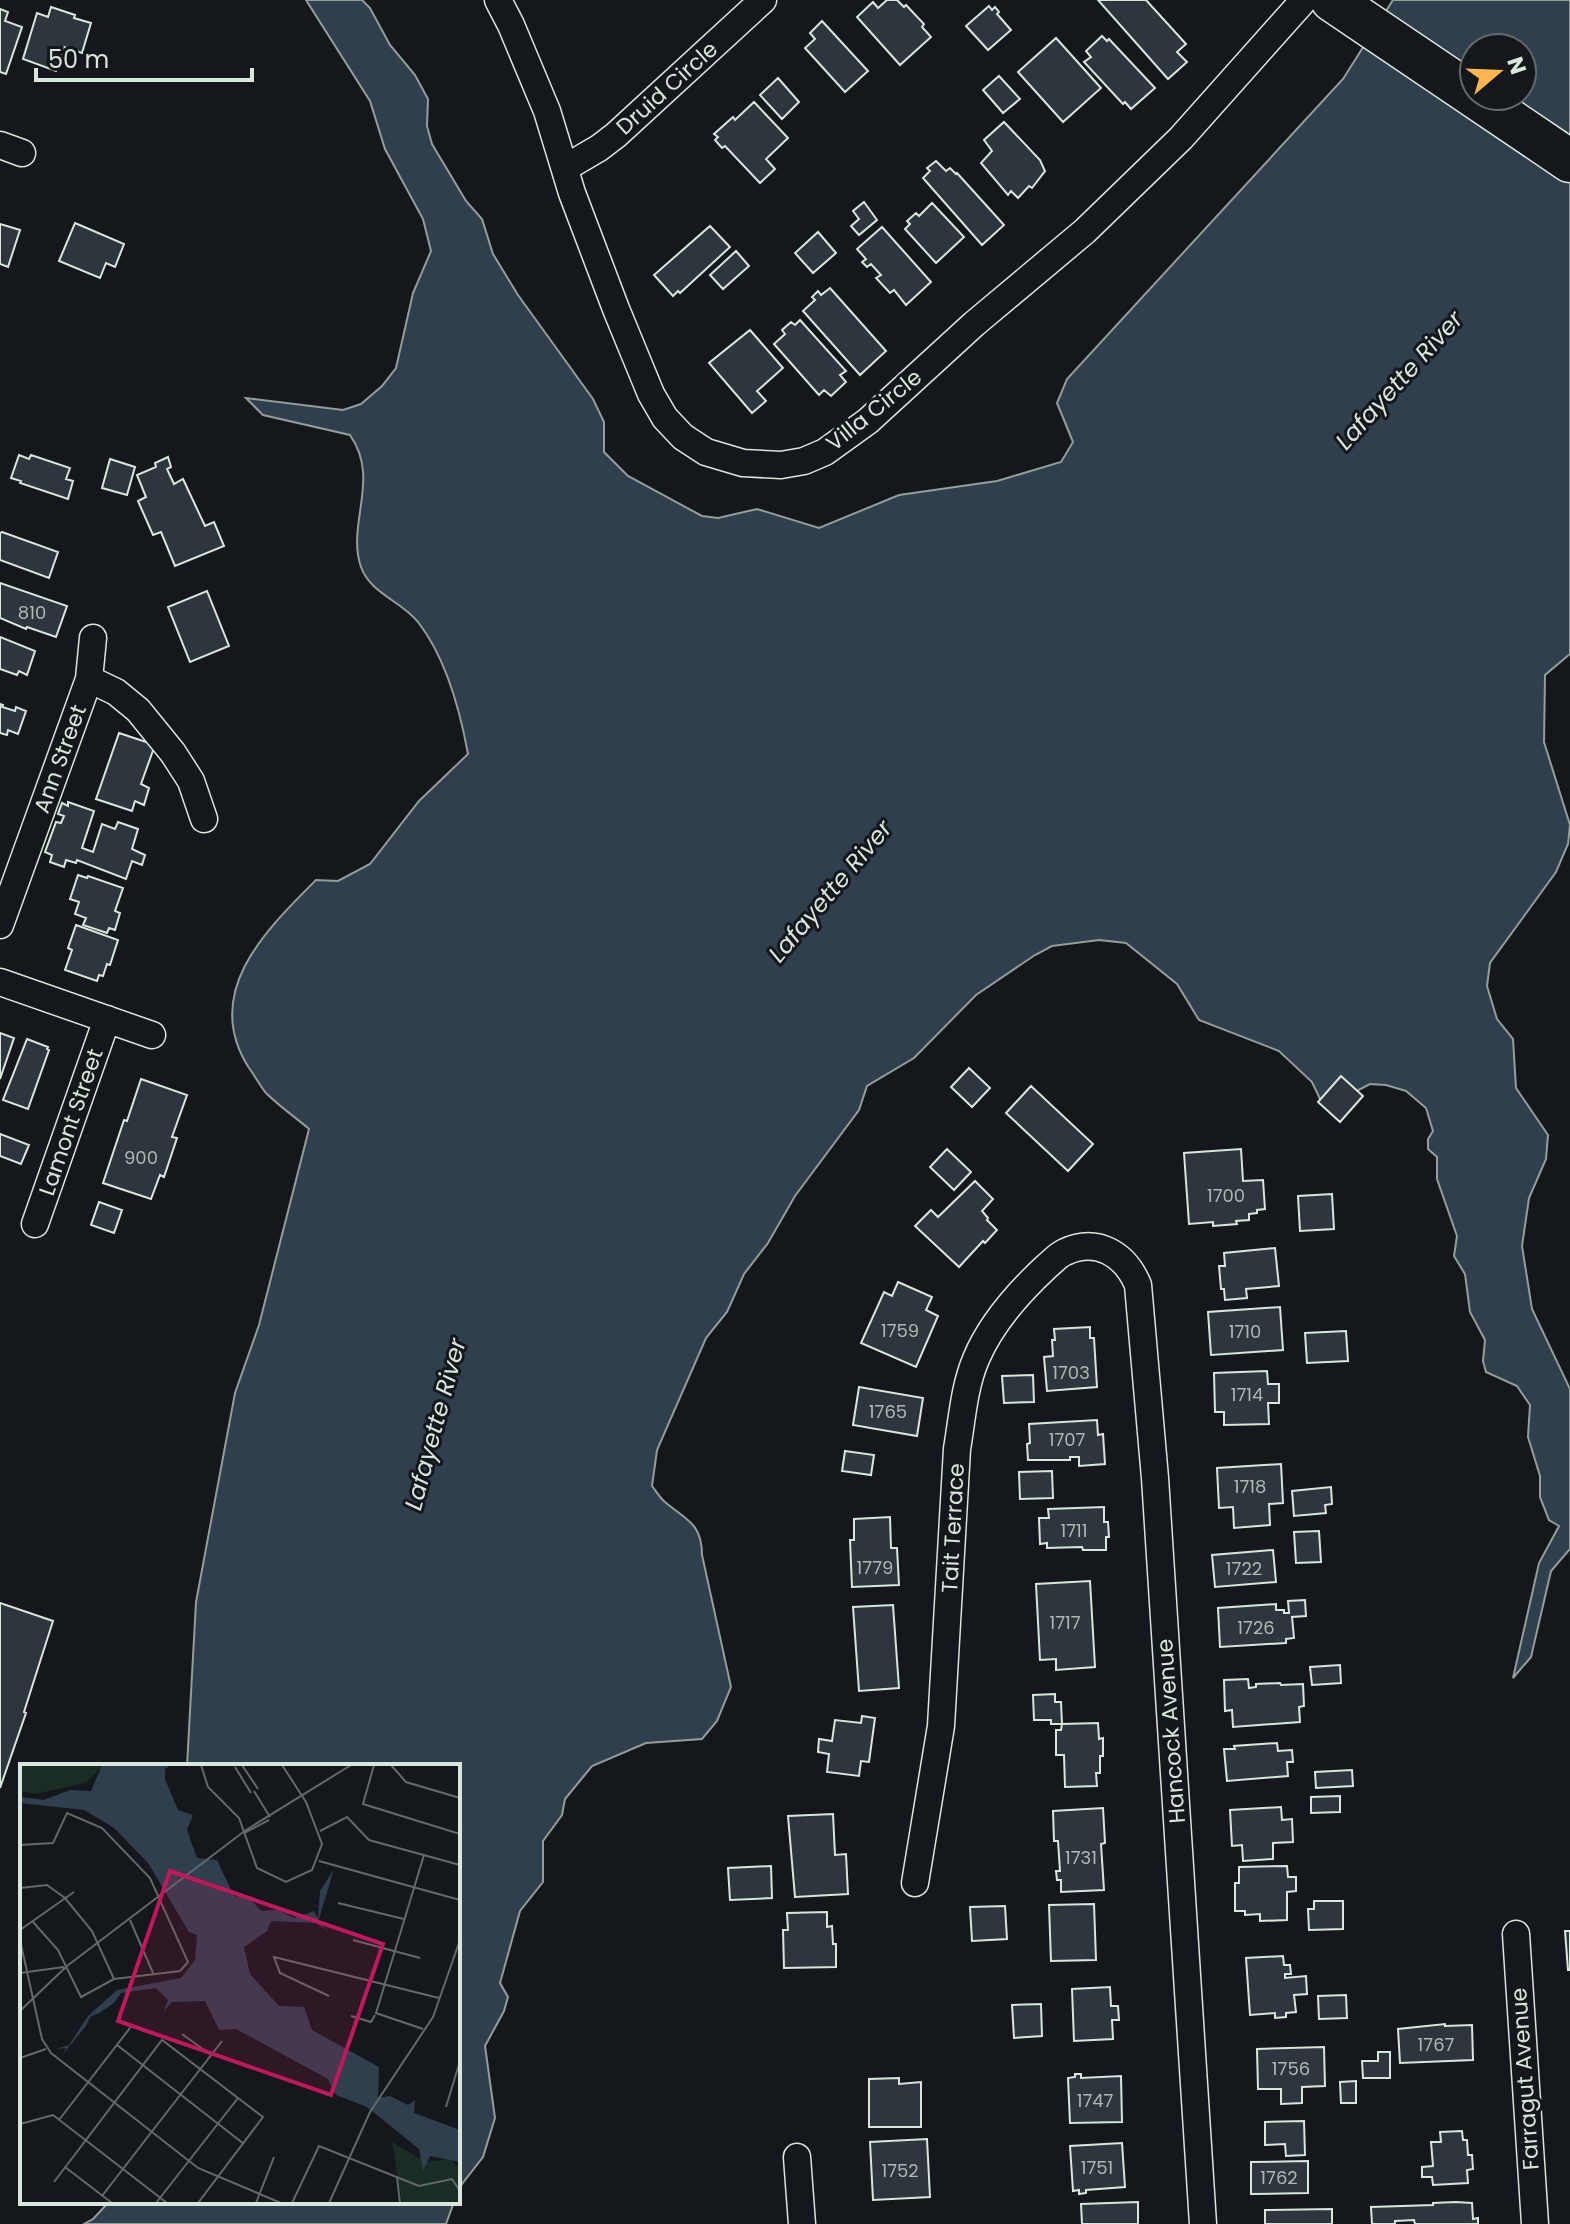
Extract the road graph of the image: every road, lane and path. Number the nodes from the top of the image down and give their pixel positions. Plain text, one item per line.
1 (498, 0) edge
2 (763, 0) edge
3 (1304, 0) edge
4 (1345, 9) edge
5 (1458, 85) edge
6 (1498, 112) edge
7 (1570, 161) edge
8 (565, 168) junction
9 (93, 638) dead end
10 (89, 679) junction
11 (204, 819) dead end
12 (0, 925) edge
13 (0, 982) edge
14 (107, 1019) junction
15 (152, 1035) dead end
16 (35, 1224) dead end
17 (1110, 1251) joint
18 (915, 1883) dead end
19 (1516, 1934) dead end
20 (797, 2157) dead end
21 (802, 2224) edge
22 (1203, 2224) edge
23 (1535, 2224) edge

1 - 8 street, Villa Circle
2 - 8 street, Druid Circle
3 - 8 street, Villa Circle
4 - 5 main road
6 - 7 main road
9 - 10 street
10 - 11 street, Ann Street
10 - 12 street, Ann Street
13 - 14 street
14 - 15 street
14 - 16 street, Lamont Street
17 - 18 street, Tait Terrace
17 - 22 street, Hancock Avenue
19 - 23 street, Farragut Avenue
20 - 21 street

